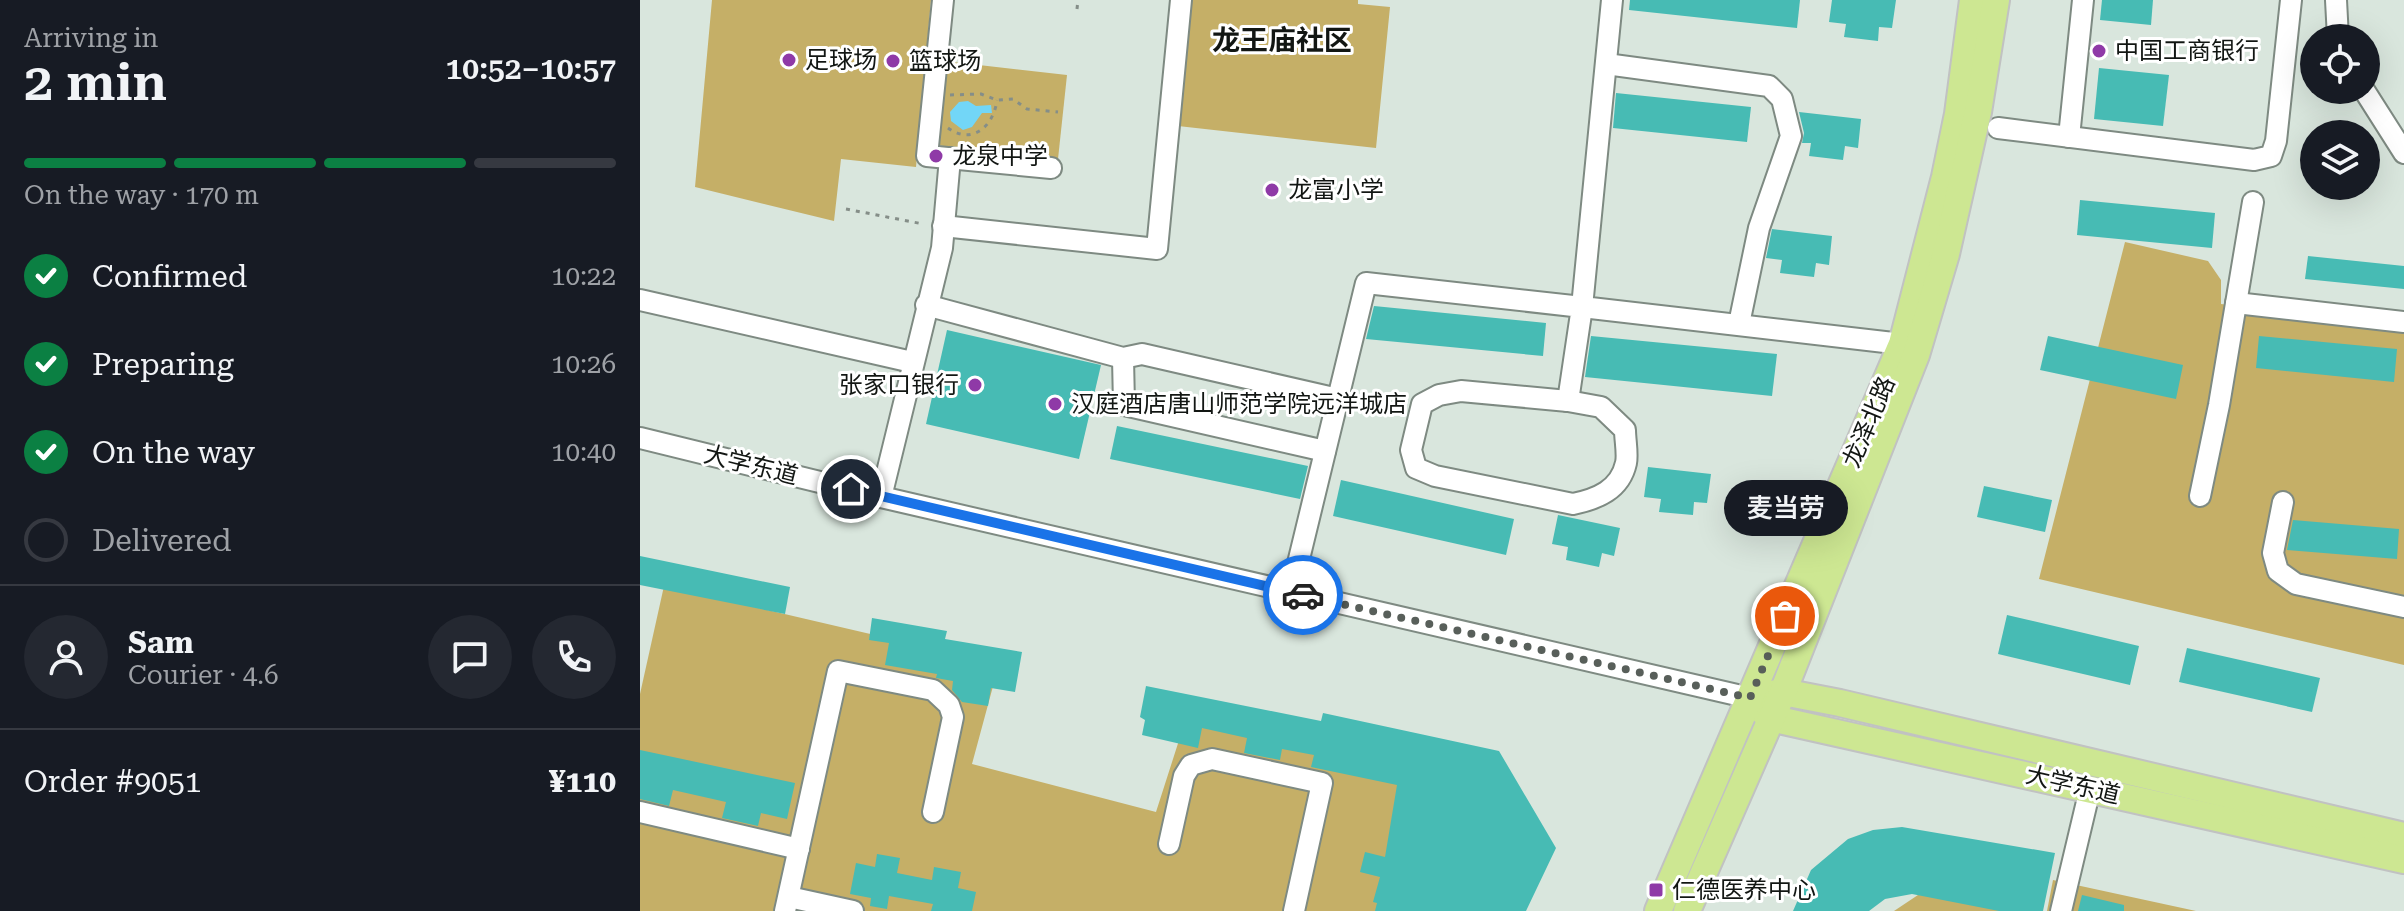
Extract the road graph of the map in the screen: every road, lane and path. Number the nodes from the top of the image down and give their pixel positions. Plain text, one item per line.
1 (943, 0) edge
2 (1078, 0) edge
3 (1181, 0) edge
4 (1612, 0) edge
5 (1973, 0) edge
6 (1996, 0) edge
7 (2083, 0) edge
8 (2291, 0) edge
9 (2336, 0) edge
10 (1077, 9) dead end
11 (2337, 24) edge
12 (1606, 64) junction
13 (943, 98) junction
14 (997, 100) junction
15 (2373, 104) edge
16 (1058, 112) dead end
17 (944, 118) dead end
18 (1998, 128) dead end
19 (2069, 137) junction
20 (2404, 153) edge
21 (950, 158) junction
22 (1051, 168) dead end
23 (2253, 202) dead end
24 (846, 209) dead end
25 (943, 226) junction
26 (640, 300) edge
27 (2236, 303) junction
28 (926, 305) junction
29 (1582, 307) junction
30 (2404, 322) edge
31 (1739, 324) junction
32 (1909, 349) junction
33 (1123, 358) junction
34 (912, 362) junction
35 (1338, 399) junction
36 (1568, 401) junction
37 (640, 438) edge
38 (1325, 451) junction
39 (2200, 496) dead end
40 (881, 497) junction
41 (2283, 502) dead end
42 (1291, 592) junction
43 (2404, 607) edge
44 (1783, 692) junction
45 (1750, 698) junction
46 (1770, 718) junction
47 (2090, 789) junction
48 (640, 812) edge
49 (933, 812) dead end
50 (2404, 836) edge
51 (1169, 844) dead end
52 (799, 849) junction
53 (2404, 860) edge
54 (787, 904) edge
55 (853, 911) edge
56 (1294, 911) edge
57 (1658, 911) edge
58 (1687, 911) edge
59 (2061, 911) edge

1 - 13 street
2 - 10 path
3 - 25 street
4 - 12 street
5 - 32 main road, 龙泽北路
6 - 32 main road, 龙泽北路
7 - 19 street
8 - 19 street
9 - 11 street
12 - 29 street
12 - 31 street
13 - 14 path
13 - 21 street
14 - 16 path
14 - 17 path
15 - 20 street
18 - 19 street
21 - 22 street
21 - 25 street
23 - 27 street
24 - 25 path
25 - 28 street
26 - 34 street
27 - 30 street
27 - 39 street
28 - 33 street
28 - 34 street
29 - 31 street
29 - 35 street
29 - 36 street
31 - 32 street
32 - 44 main road, 龙泽北路
32 - 45 main road, 龙泽北路
33 - 35 street
33 - 38 street
34 - 40 street
35 - 38 street
36 - 36 street
37 - 40 street, 大学东道
38 - 42 street
40 - 42 street, 大学东道
41 - 43 street
42 - 45 street, 大学东道
44 - 45 main road, 大学东道
44 - 46 main road, 龙泽北路
44 - 50 main road, 大学东道
45 - 46 main road
45 - 57 main road, 龙泽北路
46 - 47 main road, 大学东道
46 - 58 main road, 龙泽北路
47 - 53 main road, 大学东道
47 - 59 street
48 - 52 street
49 - 52 street
51 - 56 street
52 - 54 street
54 - 55 street

